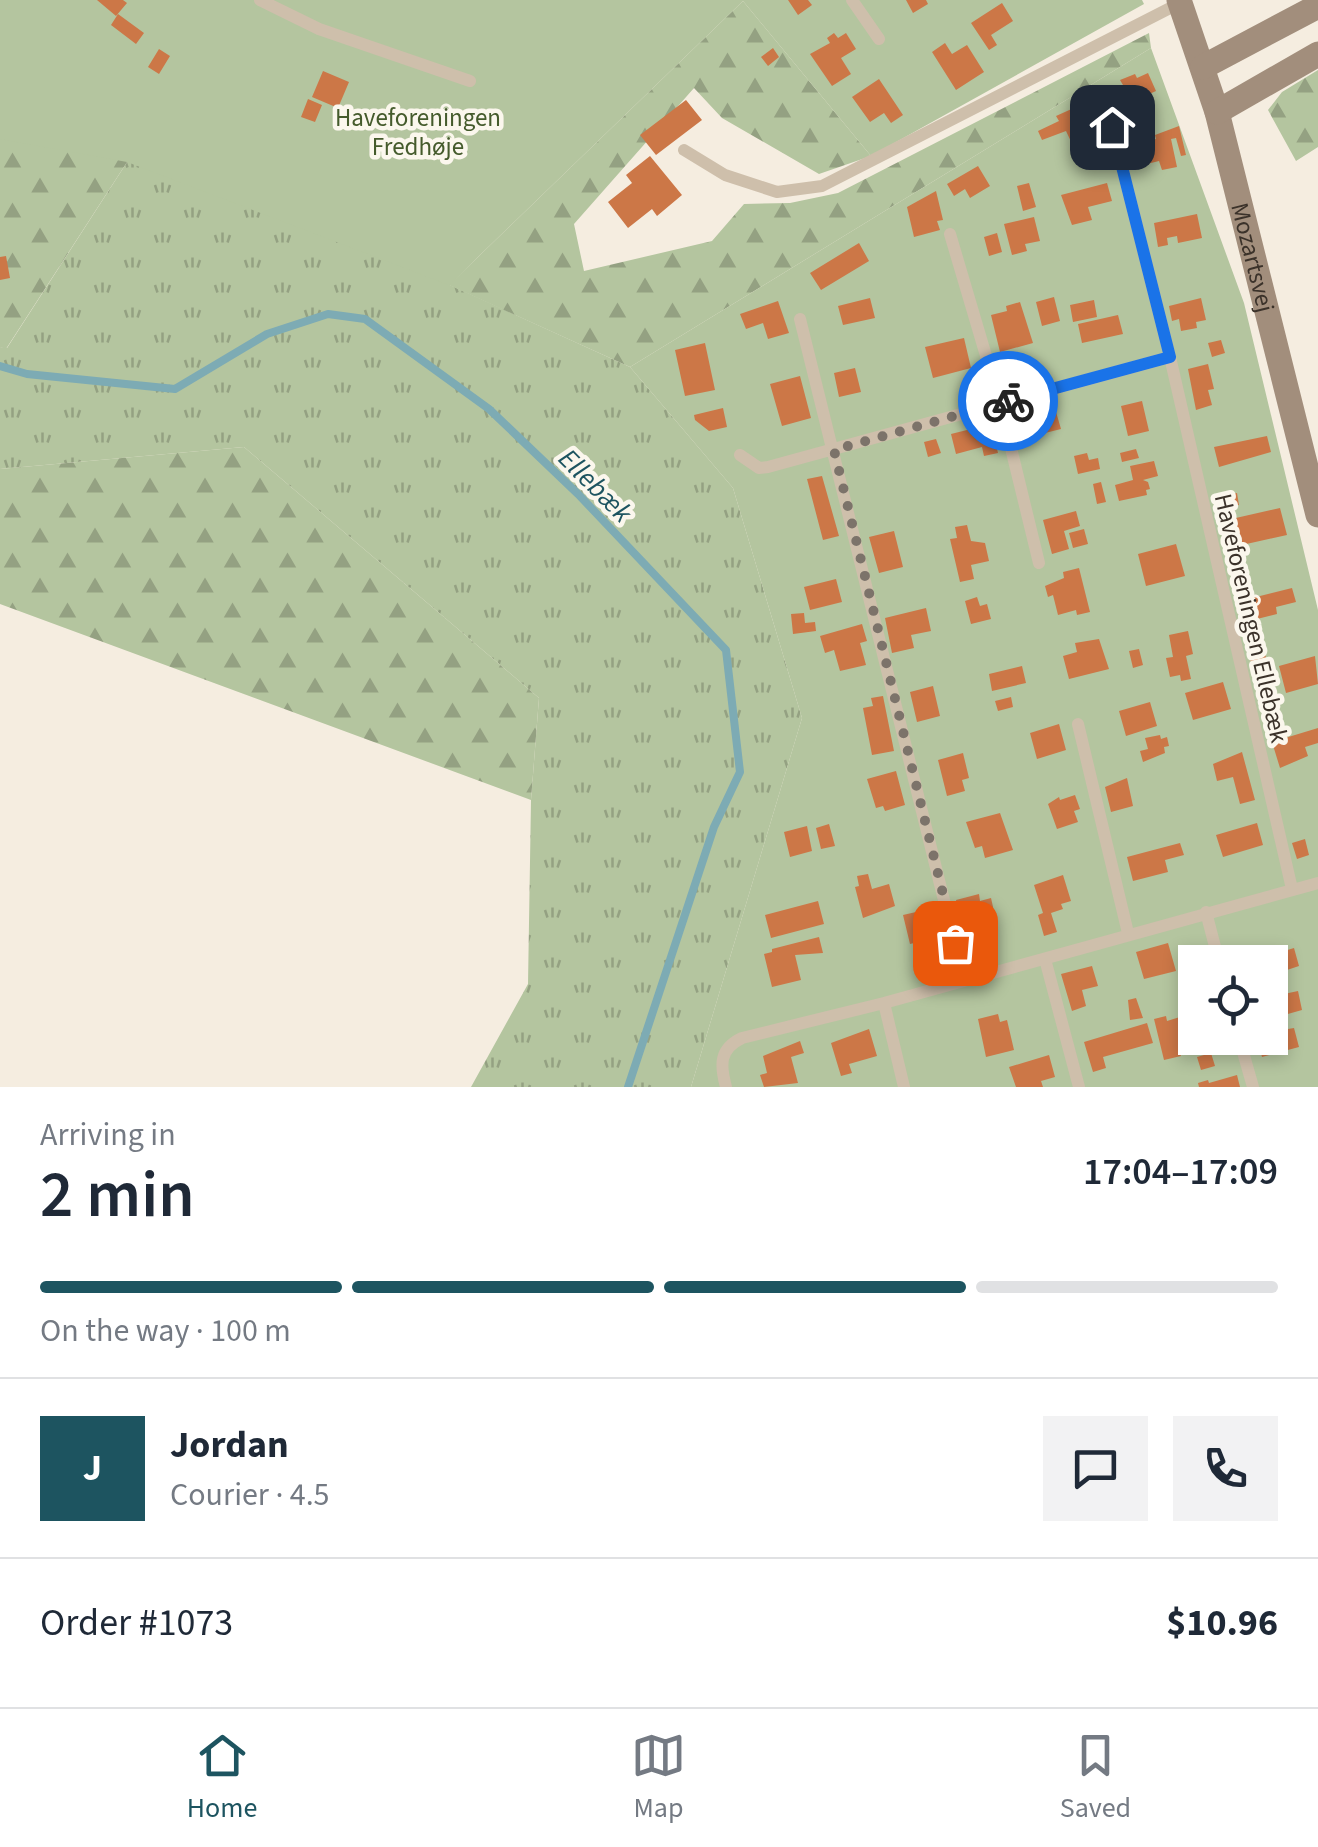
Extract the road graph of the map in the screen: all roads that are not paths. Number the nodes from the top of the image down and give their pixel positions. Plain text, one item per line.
1 (260, 0) edge
2 (852, 0) edge
3 (1180, 2) edge
4 (1318, 6) edge
5 (879, 39) dead end
6 (1318, 54) edge
7 (1203, 67) junction
8 (470, 81) dead end
9 (1217, 112) junction
10 (1112, 127) dead end
11 (684, 150) dead end
12 (950, 234) dead end
13 (800, 318) dead end
14 (1170, 357) junction
15 (1000, 403) junction
16 (834, 450) junction
17 (740, 455) dead end
18 (1318, 515) edge
19 (1039, 563) dead end
20 (1078, 724) dead end
21 (1318, 883) edge
22 (1292, 889) junction
23 (1206, 912) junction
24 (1128, 933) junction
25 (1215, 945) edge
26 (1045, 959) junction
27 (964, 981) junction
28 (884, 1003) junction
29 (1244, 1055) edge
30 (726, 1087) edge
31 (904, 1087) edge
32 (1079, 1087) edge
33 (1253, 1087) edge

1 - 8 lane
2 - 5 lane
3 - 7 street, Mozartsvej
3 - 11 lane
4 - 7 street
6 - 9 street
7 - 9 street, Mozartsvej
9 - 18 street, Mozartsvej
10 - 14 lane, Haveforeningen Ellebæk
12 - 15 lane
13 - 16 lane
14 - 15 lane
14 - 22 lane, Haveforeningen Ellebæk
15 - 16 lane
15 - 19 lane
16 - 17 lane
16 - 27 lane
20 - 24 lane
21 - 22 lane
22 - 23 lane
23 - 24 lane
23 - 25 lane
24 - 26 lane
26 - 27 lane
26 - 32 lane
27 - 28 lane
28 - 30 lane
28 - 31 lane
29 - 33 lane

